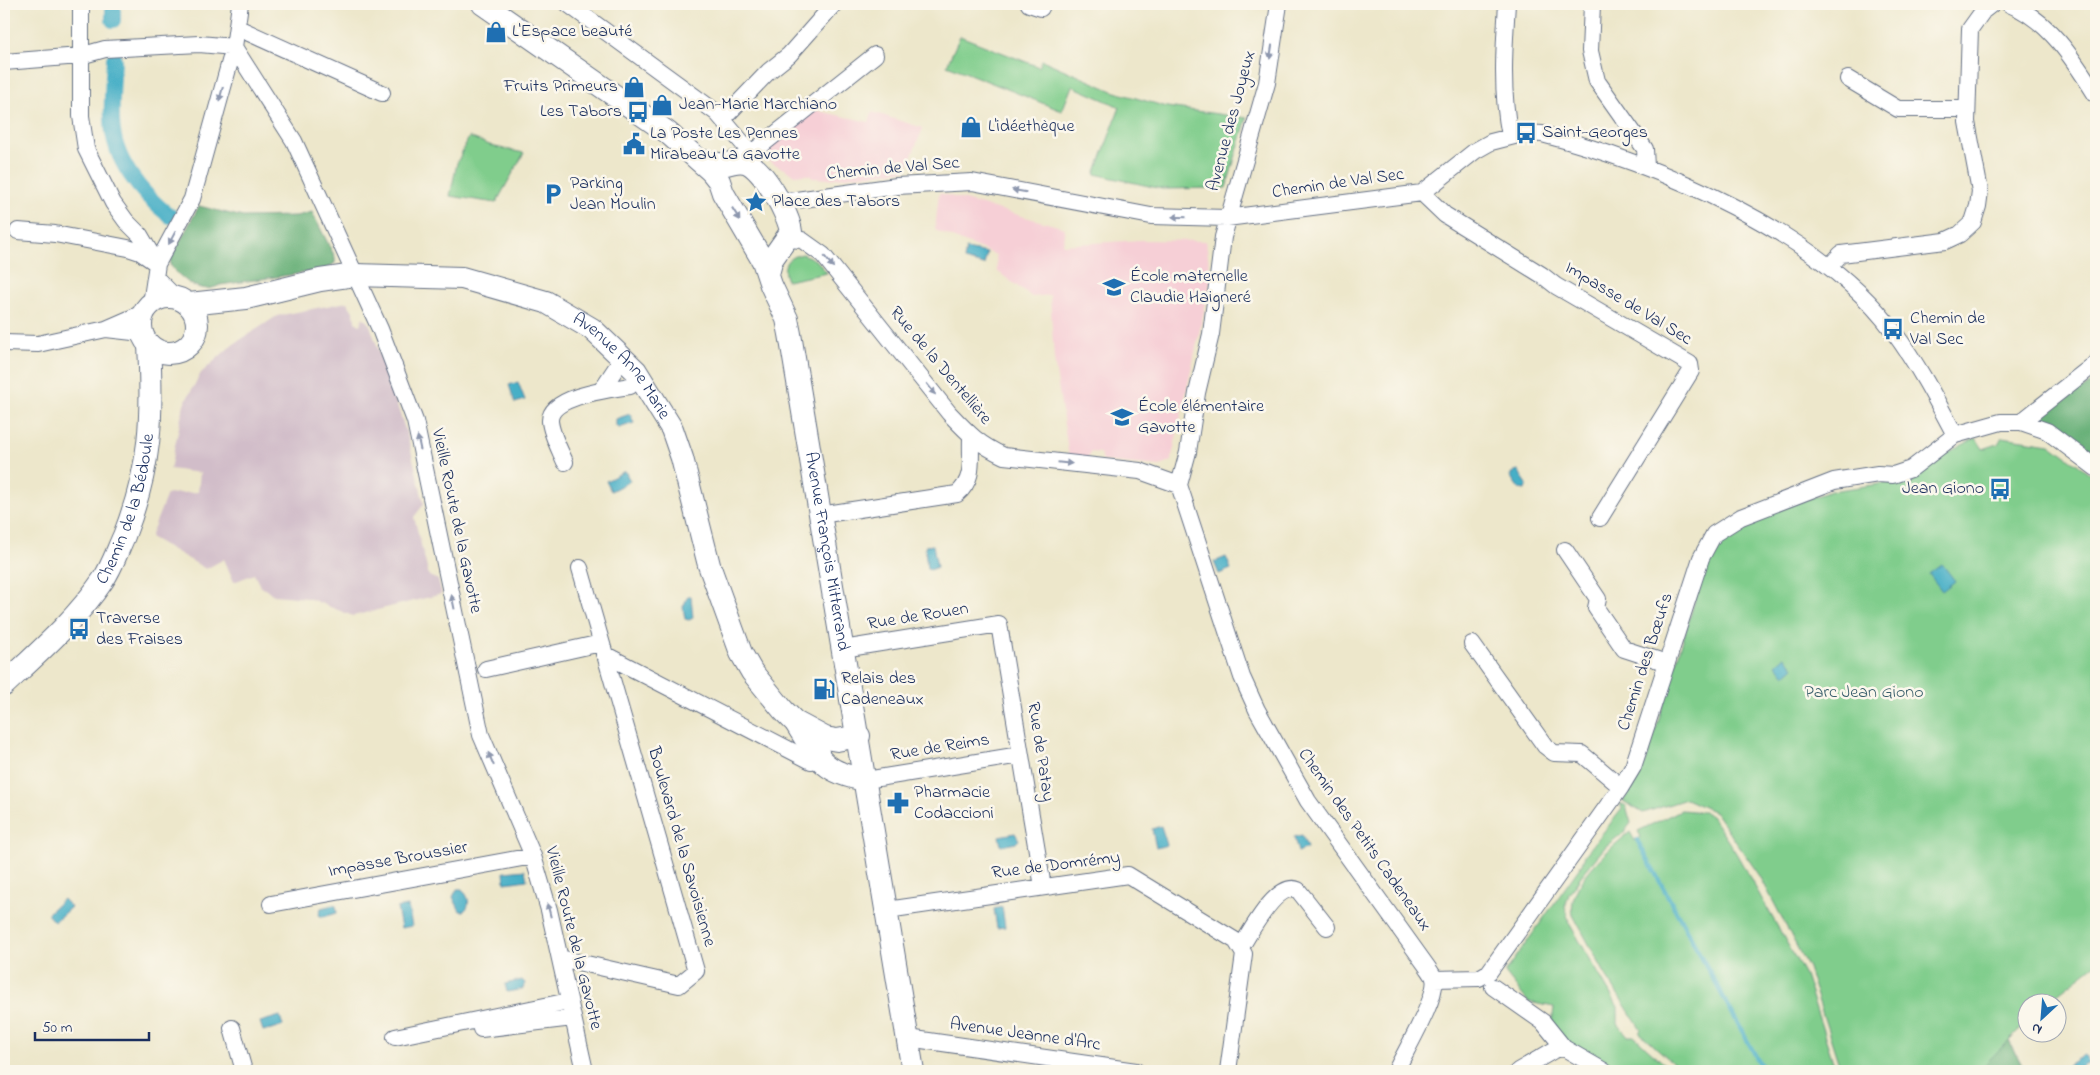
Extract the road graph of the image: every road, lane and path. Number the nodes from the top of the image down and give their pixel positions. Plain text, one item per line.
1 (81, 4) edge
2 (240, 4) edge
3 (483, 4) edge
4 (568, 4) edge
5 (834, 4) edge
6 (1279, 4) edge
7 (1507, 4) edge
8 (1592, 4) edge
9 (1992, 4) edge
10 (2009, 4) edge
11 (238, 28) junction
12 (234, 47) junction
13 (875, 55) dead end
14 (80, 56) junction
15 (4, 62) edge
16 (1848, 78) dead end
17 (382, 93) dead end
18 (2096, 95) edge
19 (1968, 109) junction
20 (723, 119) junction
21 (1510, 136) junction
22 (739, 137) junction
23 (738, 165) junction
24 (1646, 167) junction
25 (1422, 193) junction
26 (776, 197) junction
27 (1227, 218) junction
28 (18, 231) dead end
29 (785, 243) junction
30 (756, 247) junction
31 (1829, 267) junction
32 (156, 270) junction
33 (768, 274) junction
34 (355, 275) junction
35 (503, 290) junction
36 (246, 298) junction
37 (182, 301) junction
38 (147, 324) junction
39 (198, 327) junction
40 (106, 329) junction
41 (4, 343) edge
42 (178, 352) junction
43 (2096, 363) edge
44 (616, 368) junction
45 (630, 386) junction
46 (602, 389) junction
47 (659, 408) junction
48 (151, 413) junction
49 (2020, 422) junction
50 (1955, 435) junction
51 (971, 438) junction
52 (565, 462) dead end
53 (2096, 468) edge
54 (1179, 485) junction
55 (689, 490) junction
56 (820, 515) junction
57 (1600, 518) dead end
58 (1565, 550) dead end
59 (580, 568) dead end
60 (999, 624) joint
61 (1472, 644) dead end
62 (603, 648) junction
63 (843, 649) junction
64 (1666, 663) junction
65 (486, 669) dead end
66 (4, 685) edge
67 (859, 736) junction
68 (822, 749) junction
69 (1020, 755) junction
70 (866, 780) junction
71 (1620, 787) junction
72 (534, 856) junction
73 (1043, 887) junction
74 (271, 904) dead end
75 (887, 910) junction
76 (1327, 927) dead end
77 (1241, 947) junction
78 (561, 962) junction
79 (1434, 979) junction
80 (651, 988) dead end
81 (1493, 988) dead end
82 (569, 1001) junction
83 (573, 1018) junction
84 (232, 1028) dead end
85 (395, 1037) dead end
86 (908, 1038) junction
87 (413, 1044) dead end
88 (1564, 1048) junction
89 (244, 1071) edge
90 (585, 1071) edge
91 (913, 1071) edge
92 (1136, 1071) edge
93 (1228, 1071) edge
94 (1396, 1071) edge
95 (1518, 1071) edge
96 (1604, 1071) edge

1 - 14 street
2 - 11 street
3 - 23 street
4 - 20 street
5 - 20 street
6 -> 27 street, Avenue des Joyeux
7 - 21 street
8 - 24 street
9 - 19 street
10 - 18 street
11 - 12 street
11 - 17 street
12 - 14 street
12 -> 32 street, Chemin de la Bédoule
12 - 34 street, Vieille Route de la Gavotte
13 - 23 street
14 - 15 street
14 - 32 street
16 - 19 street
19 - 31 street
20 - 22 street
21 - 24 street, Chemin de Val Sec
21 - 25 street, Chemin de Val Sec
22 - 23 street
22 - 23 street
23 - 26 street
23 -> 30 street, Avenue François Mitterrand
24 - 31 street, Chemin de Val Sec
25 - 27 street, Chemin de Val Sec
25 - 57 street, Impasse de Val Sec
27 -> 26 street, Chemin de Val Sec
26 - 29 street
27 - 54 street, Avenue des Joyeux
28 - 32 street
29 - 30 street
29 - 33 street
29 -> 51 street, Rue de la Dentellière
30 - 33 street, Avenue François Mitterrand
31 - 50 street, Chemin de Val Sec
32 - 37 street
32 - 38 street, Chemin de la Bédoule
33 - 56 street, Avenue François Mitterrand
34 - 35 street, Avenue Anne Marie
34 - 36 street, Avenue Anne Marie
72 -> 34 street, Vieille Route de la Gavotte
35 - 44 street, Avenue Anne Marie
35 - 47 street, Avenue Anne Marie
36 - 37 street, Avenue Anne Marie
36 - 39 street, Avenue Anne Marie
37 - 38 street
37 - 39 street
38 - 40 street
38 - 40 street
38 - 42 street
38 - 48 street, Chemin de la Bédoule
39 - 42 street
40 - 41 street
42 - 48 street, Chemin de la Bédoule
43 - 49 street
44 - 45 street, Avenue Anne Marie
44 - 46 street
44 - 47 street
45 - 46 street
45 - 55 street, Avenue Anne Marie
46 - 52 street
47 - 55 street, Avenue Anne Marie
48 - 66 street, Chemin de la Bédoule
49 - 50 street
49 - 53 street
50 - 64 street, Chemin des Bœufs
51 -> 54 street, Rue de la Dentellière
51 - 56 street
54 - 79 street, Chemin des Petits Cadeneaux
55 - 68 street, Avenue Anne Marie
56 - 63 street, Avenue François Mitterrand
58 - 64 street
59 - 62 street, Boulevard de la Savoisienne
60 - 63 street, Rue de Rouen
60 - 69 street, Rue de Patay
61 - 71 street
62 - 65 street
62 - 68 street
62 - 78 street, Boulevard de la Savoisienne
63 - 67 street, Avenue François Mitterrand
64 - 71 street, Chemin des Bœufs
67 - 68 street, Avenue Anne Marie
67 - 70 street, Avenue François Mitterrand
68 - 70 street, Avenue Anne Marie
69 - 70 street, Rue de Reims
69 - 73 street, Rue de Patay
70 - 75 street, Avenue François Mitterrand
71 - 79 street, Chemin des Bœufs
72 - 74 street, Impasse Broussier
78 -> 72 street, Vieille Route de la Gavotte
73 - 75 street, Rue de Domrémy
73 - 77 street, Rue de Domrémy
75 - 86 street, Avenue François Mitterrand
76 - 77 street
77 - 93 street
78 - 80 street
78 - 82 street, Vieille Route de la Gavotte
79 - 94 street
81 - 88 street
82 - 83 street, Vieille Route de la Gavotte
82 - 85 street
83 - 87 street
83 - 90 street, Vieille Route de la Gavotte
84 - 89 street
86 - 91 street, Avenue François Mitterrand
86 - 92 street, Avenue Jeanne d'Arc
88 - 95 street
88 - 96 street

